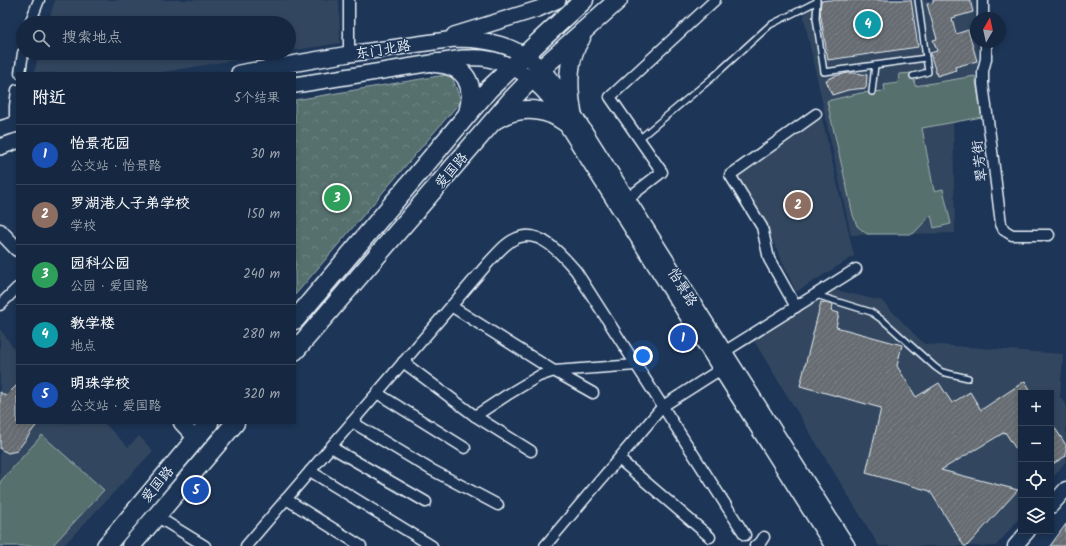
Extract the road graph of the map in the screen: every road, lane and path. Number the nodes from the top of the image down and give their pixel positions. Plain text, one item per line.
1 (39, 0) edge
2 (349, 0) edge
3 (558, 0) edge
4 (584, 0) edge
5 (618, 0) edge
6 (715, 0) edge
7 (918, 0) edge
8 (983, 0) edge
9 (817, 1) edge
10 (983, 12) edge
11 (33, 16) edge
12 (587, 29) junction
13 (434, 42) junction
14 (986, 48) edge
15 (349, 54) junction
16 (926, 58) junction
17 (22, 60) edge
18 (518, 61) junction
19 (435, 63) junction
20 (875, 65) junction
21 (20, 72) edge
22 (246, 72) edge
23 (536, 74) junction
24 (913, 76) dead end
25 (296, 85) edge
26 (872, 92) dead end
27 (16, 98) edge
28 (468, 113) junction
29 (816, 114) dead end
30 (568, 117) junction
31 (491, 123) junction
32 (16, 124) edge
33 (0, 129) edge
34 (639, 138) junction
35 (16, 141) edge
36 (0, 147) edge
37 (627, 199) junction
38 (0, 231) edge
39 (1049, 235) dead end
40 (16, 248) edge
41 (856, 269) dead end
42 (16, 289) edge
43 (815, 295) junction
44 (0, 305) edge
45 (451, 306) junction
46 (796, 307) junction
47 (296, 319) edge
48 (296, 350) edge
49 (724, 352) junction
50 (403, 362) junction
51 (636, 365) junction
52 (721, 369) junction
53 (554, 371) junction
54 (968, 378) dead end
55 (377, 393) junction
56 (593, 393) dead end
57 (663, 406) junction
58 (475, 416) junction
59 (352, 422) junction
60 (182, 424) edge
61 (208, 424) edge
62 (234, 424) edge
63 (196, 439) junction
64 (331, 446) junction
65 (465, 448) dead end
66 (531, 451) dead end
67 (619, 459) junction
68 (310, 471) junction
69 (1066, 489) edge
70 (286, 499) junction
71 (426, 502) dead end
72 (1054, 503) edge
73 (498, 505) dead end
74 (156, 516) junction
75 (745, 534) dead end
76 (1025, 534) edge
77 (710, 537) dead end
78 (764, 537) dead end
79 (106, 546) edge
80 (131, 546) edge
81 (205, 546) edge
82 (246, 546) edge
83 (361, 546) edge
84 (432, 546) edge
85 (545, 546) edge
86 (755, 546) edge
87 (833, 546) edge
88 (847, 546) edge
89 (1015, 546) edge

1 - 11 street
2 - 15 street
3 - 13 main road
4 - 18 highway, 爱国路
5 - 12 highway, 爱国路
6 - 34 street
7 - 16 lane
8 - 10 street
9 - 20 lane
9 - 34 lane
12 - 23 highway, 爱国路
12 - 30 highway
13 - 15 main road, 东门北路
13 - 18 main road, 东门北路
14 - 39 street, 翠芳街
15 - 22 main road, 东门北路
16 - 20 lane
16 - 24 lane
17 - 21 street
18 - 19 main road, 东门北路
18 - 23 main road, 怡景路
18 - 28 highway, 爱国路
19 - 25 main road, 东门北路
19 - 28 highway
20 - 26 lane
23 - 30 main road, 怡景路
23 - 31 highway, 爱国路
27 - 32 street
28 - 47 highway, 爱国路
29 - 46 street
30 - 31 highway
30 - 37 main road, 怡景路
30 - 52 main road, 怡景路
31 - 48 highway, 爱国路
32 - 33 main road
34 - 37 street
35 - 36 main road
37 - 49 main road, 怡景路
38 - 40 street
41 - 43 street
42 - 44 street
43 - 46 street
43 - 54 lane
45 - 50 street
45 - 51 street
45 - 53 street
46 - 49 street
49 - 88 main road, 怡景路
50 - 55 street
50 - 58 street
51 - 53 street
51 - 57 street
52 - 57 street
52 - 87 main road, 怡景路
53 - 56 street
53 - 58 street
55 - 59 street
55 - 65 street
57 - 67 street
57 - 75 street
58 - 66 street
59 - 64 street
59 - 73 street
60 - 63 street
61 - 63 highway, 爱国路
62 - 74 highway, 爱国路
63 - 79 highway, 爱国路
64 - 68 street
64 - 71 street
67 - 77 street
67 - 85 street
68 - 70 street
68 - 84 street
69 - 72 street
70 - 82 street
70 - 83 street
74 - 80 highway, 爱国路
74 - 81 street
76 - 89 street
78 - 86 street

